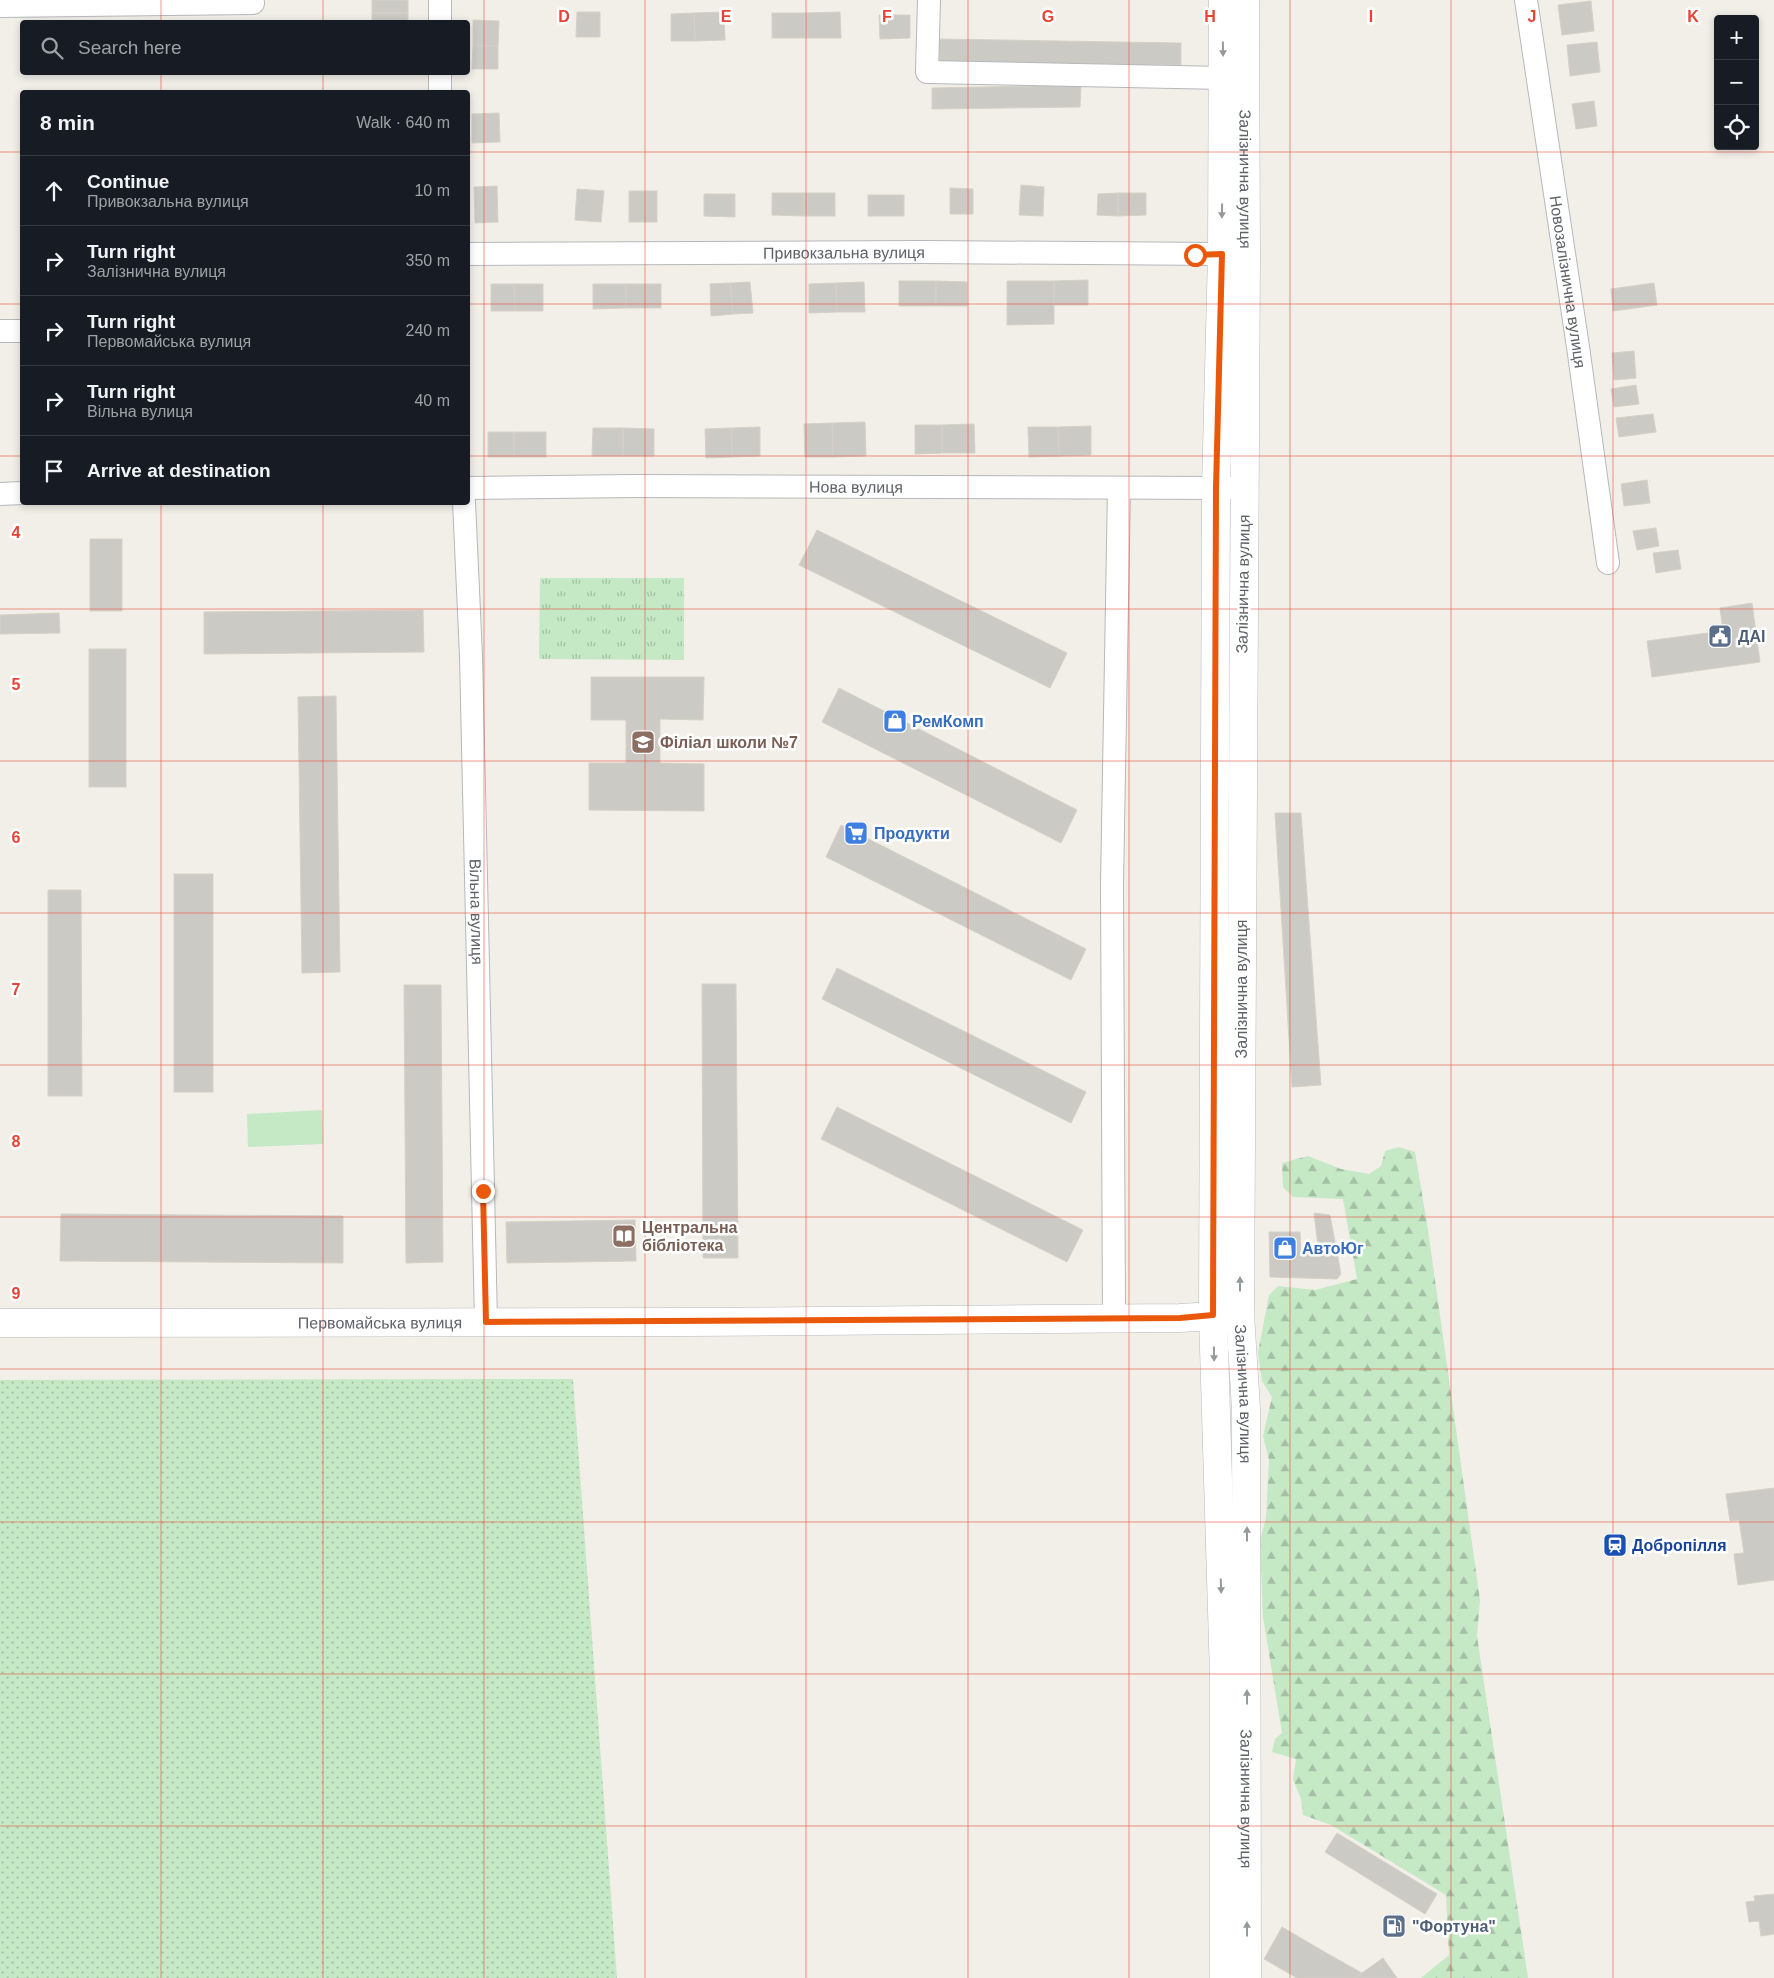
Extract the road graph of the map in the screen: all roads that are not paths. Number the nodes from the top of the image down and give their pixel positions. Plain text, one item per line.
1 (440, 0) edge
2 (929, 0) edge
3 (1223, 0) edge
4 (1245, 0) edge
5 (1526, 0) edge
6 (254, 3) dead end
7 (0, 6) edge
8 (440, 20) edge
9 (440, 75) edge
10 (1224, 78) junction
11 (440, 90) edge
12 (470, 254) edge
13 (1222, 254) junction
14 (0, 331) edge
15 (20, 331) edge
16 (470, 488) edge
17 (1216, 488) junction
18 (1244, 488) junction
19 (1119, 489) junction
20 (20, 493) edge
21 (0, 494) edge
22 (464, 505) edge
23 (1608, 563) dead end
24 (1226, 1315) junction
25 (1114, 1319) junction
26 (486, 1322) junction
27 (0, 1323) edge
28 (1224, 1978) edge
29 (1247, 1978) edge

1 - 8 street
2 - 10 street
3 -> 10 main road, Залізнична вулиця
4 - 18 main road, Залізнична вулиця
5 - 23 street, Новозалізнична вулиця
6 - 7 street
9 - 11 street
10 -> 13 main road, Залізнична вулиця
12 - 13 street, Привокзальна вулиця
13 - 17 main road, Залізнична вулиця
14 - 15 street
16 - 19 street, Нова вулиця
17 - 18 street, Нова вулиця
17 - 19 street, Нова вулиця
17 - 24 main road, Залізнична вулиця
24 -> 18 main road, Залізнична вулиця
19 - 25 street
20 - 21 street
22 - 26 street, Вільна вулиця
24 - 25 main road, Первомайська вулиця
24 -> 28 main road, Залізнична вулиця
29 -> 24 main road, Залізнична вулиця
25 - 26 main road, Первомайська вулиця
26 - 27 main road, Первомайська вулиця

